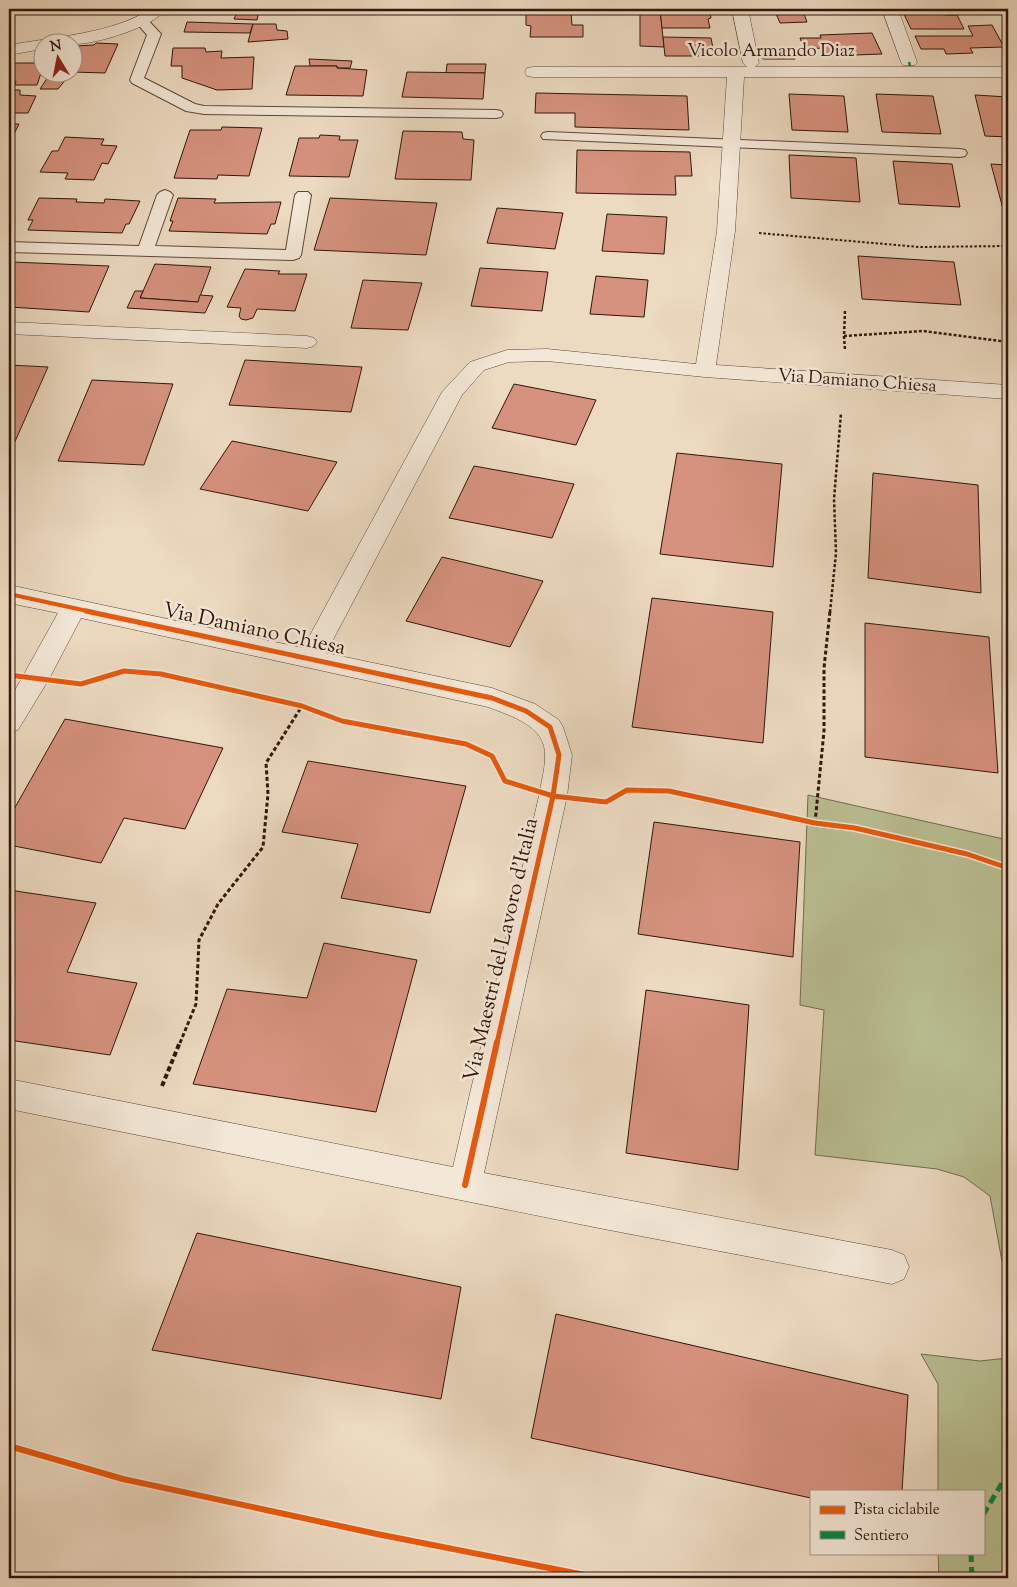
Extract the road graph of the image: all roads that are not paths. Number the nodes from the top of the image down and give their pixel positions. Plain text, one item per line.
1 (158, 9) edge
2 (740, 9) edge
3 (890, 9) edge
4 (141, 20) junction
5 (82, 37) edge
6 (32, 46) edge
7 (9, 50) edge
8 (909, 62) dead end
9 (744, 67) junction
10 (533, 72) dead end
11 (1008, 72) edge
12 (496, 114) dead end
13 (548, 136) dead end
14 (732, 144) junction
15 (960, 153) dead end
16 (165, 195) dead end
17 (303, 195) dead end
18 (9, 247) edge
19 (145, 251) junction
20 (9, 328) edge
21 (307, 342) dead end
22 (705, 371) junction
23 (1008, 392) edge
24 (9, 594) edge
25 (74, 607) junction
26 (310, 659) junction
27 (492, 698) joint
28 (9, 723) edge
29 (9, 1094) edge
30 (465, 1185) junction
31 (892, 1267) dead end

1 - 4 street
2 - 9 street
3 - 8 street
4 - 5 street
4 - 12 lane
6 - 7 street
9 - 10 street, Vicolo Armando Diaz
9 - 11 street, Vicolo Armando Diaz
9 - 14 street
13 - 14 lane
14 - 15 lane
14 - 22 street
16 - 19 lane
17 - 19 lane
18 - 19 lane
20 - 21 street
22 - 23 street, Via Damiano Chiesa
22 - 26 street, Via Damiano Chiesa
24 - 25 street, Via Damiano Chiesa
25 - 26 street, Via Damiano Chiesa
25 - 28 street
26 - 27 street, Via Damiano Chiesa
27 - 30 street, Via Maestri del Lavoro d'Italia
29 - 30 street
30 - 31 street

